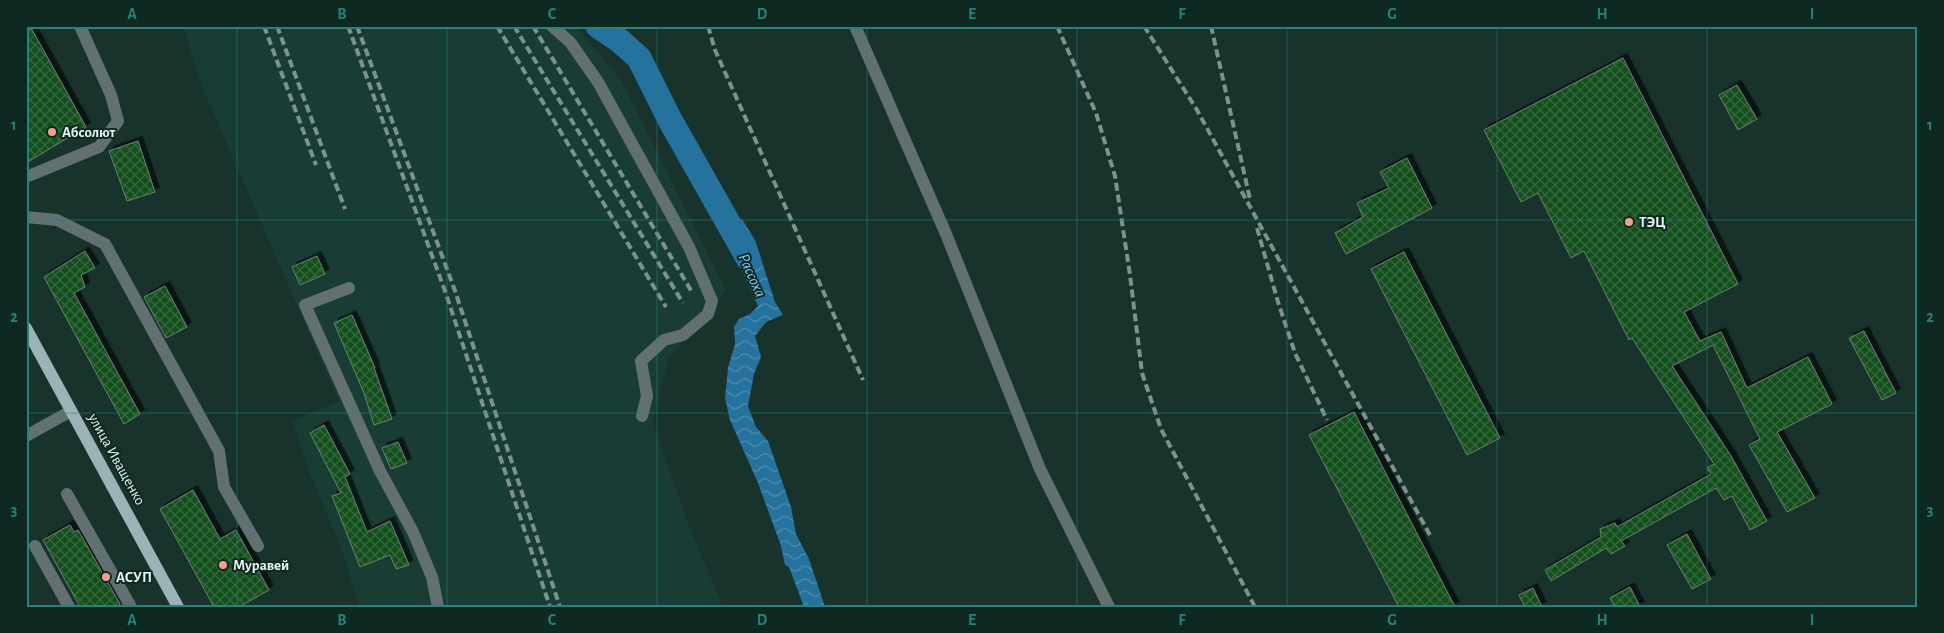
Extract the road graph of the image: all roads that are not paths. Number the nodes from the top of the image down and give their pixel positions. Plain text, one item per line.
1 (80, 26) edge
2 (552, 26) edge
3 (855, 26) edge
4 (26, 177) edge
5 (26, 217) edge
6 (348, 288) dead end
7 (26, 328) edge
8 (71, 411) junction
9 (642, 416) dead end
10 (26, 436) edge
11 (67, 494) dead end
12 (35, 546) dead end
13 (258, 546) dead end
14 (69, 607) edge
15 (131, 607) edge
16 (178, 607) edge
17 (438, 607) edge
18 (1109, 607) edge

1 - 4 street
2 - 9 street
3 - 18 street
5 - 13 street
6 - 17 street
7 - 8 main road, улица Иващенко
8 - 10 street
8 - 16 main road, улица Иващенко
11 - 15 street
12 - 14 street

